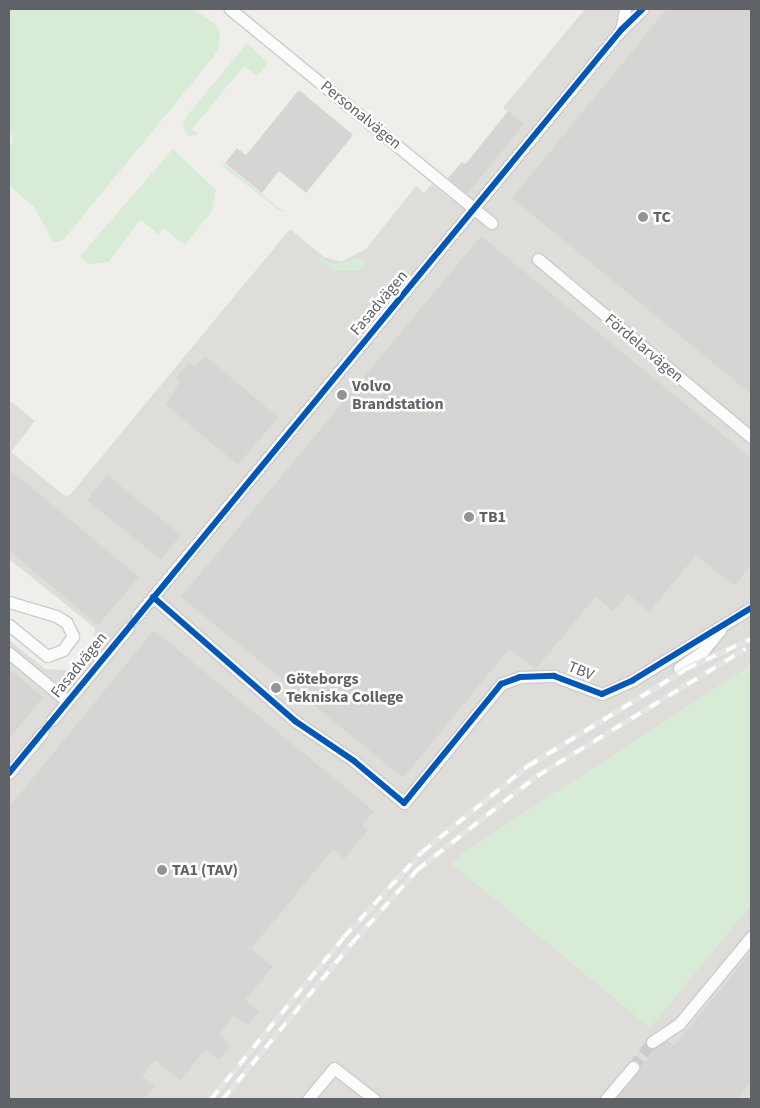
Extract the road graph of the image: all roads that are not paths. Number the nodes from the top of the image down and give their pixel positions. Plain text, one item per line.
1 (230, 9) edge
2 (625, 9) edge
3 (643, 9) edge
4 (621, 30) junction
5 (475, 209) junction
6 (491, 223) dead end
7 (538, 259) dead end
8 (751, 437) edge
9 (153, 597) junction
10 (9, 602) edge
11 (751, 608) edge
12 (138, 616) dead end
13 (737, 617) junction
14 (9, 625) edge
15 (128, 628) dead end
16 (9, 653) edge
17 (679, 668) dead end
18 (67, 701) junction
19 (52, 720) dead end
20 (43, 732) dead end
21 (9, 773) edge
22 (751, 937) edge
23 (652, 1042) tunnel mouth
24 (632, 1066) tunnel mouth
25 (308, 1099) edge
26 (374, 1099) edge
27 (606, 1099) edge

1 - 5 street, Personalvägen
2 - 4 street, Fasadvägen
3 - 4 street, Fasadvägen
4 - 5 street, Fasadvägen
5 - 6 street, Personalvägen
5 - 9 street, Fasadvägen
7 - 8 street, Fördelarvägen
9 - 12 street, Fasadvägen
9 - 13 street, TBV
10 - 14 street
11 - 13 street, TBV
13 - 17 street
15 - 18 street, Fasadvägen
16 - 18 street, Fasadvägen
18 - 19 street, Fasadvägen
20 - 21 street
22 - 23 street
24 - 27 street
25 - 26 street

